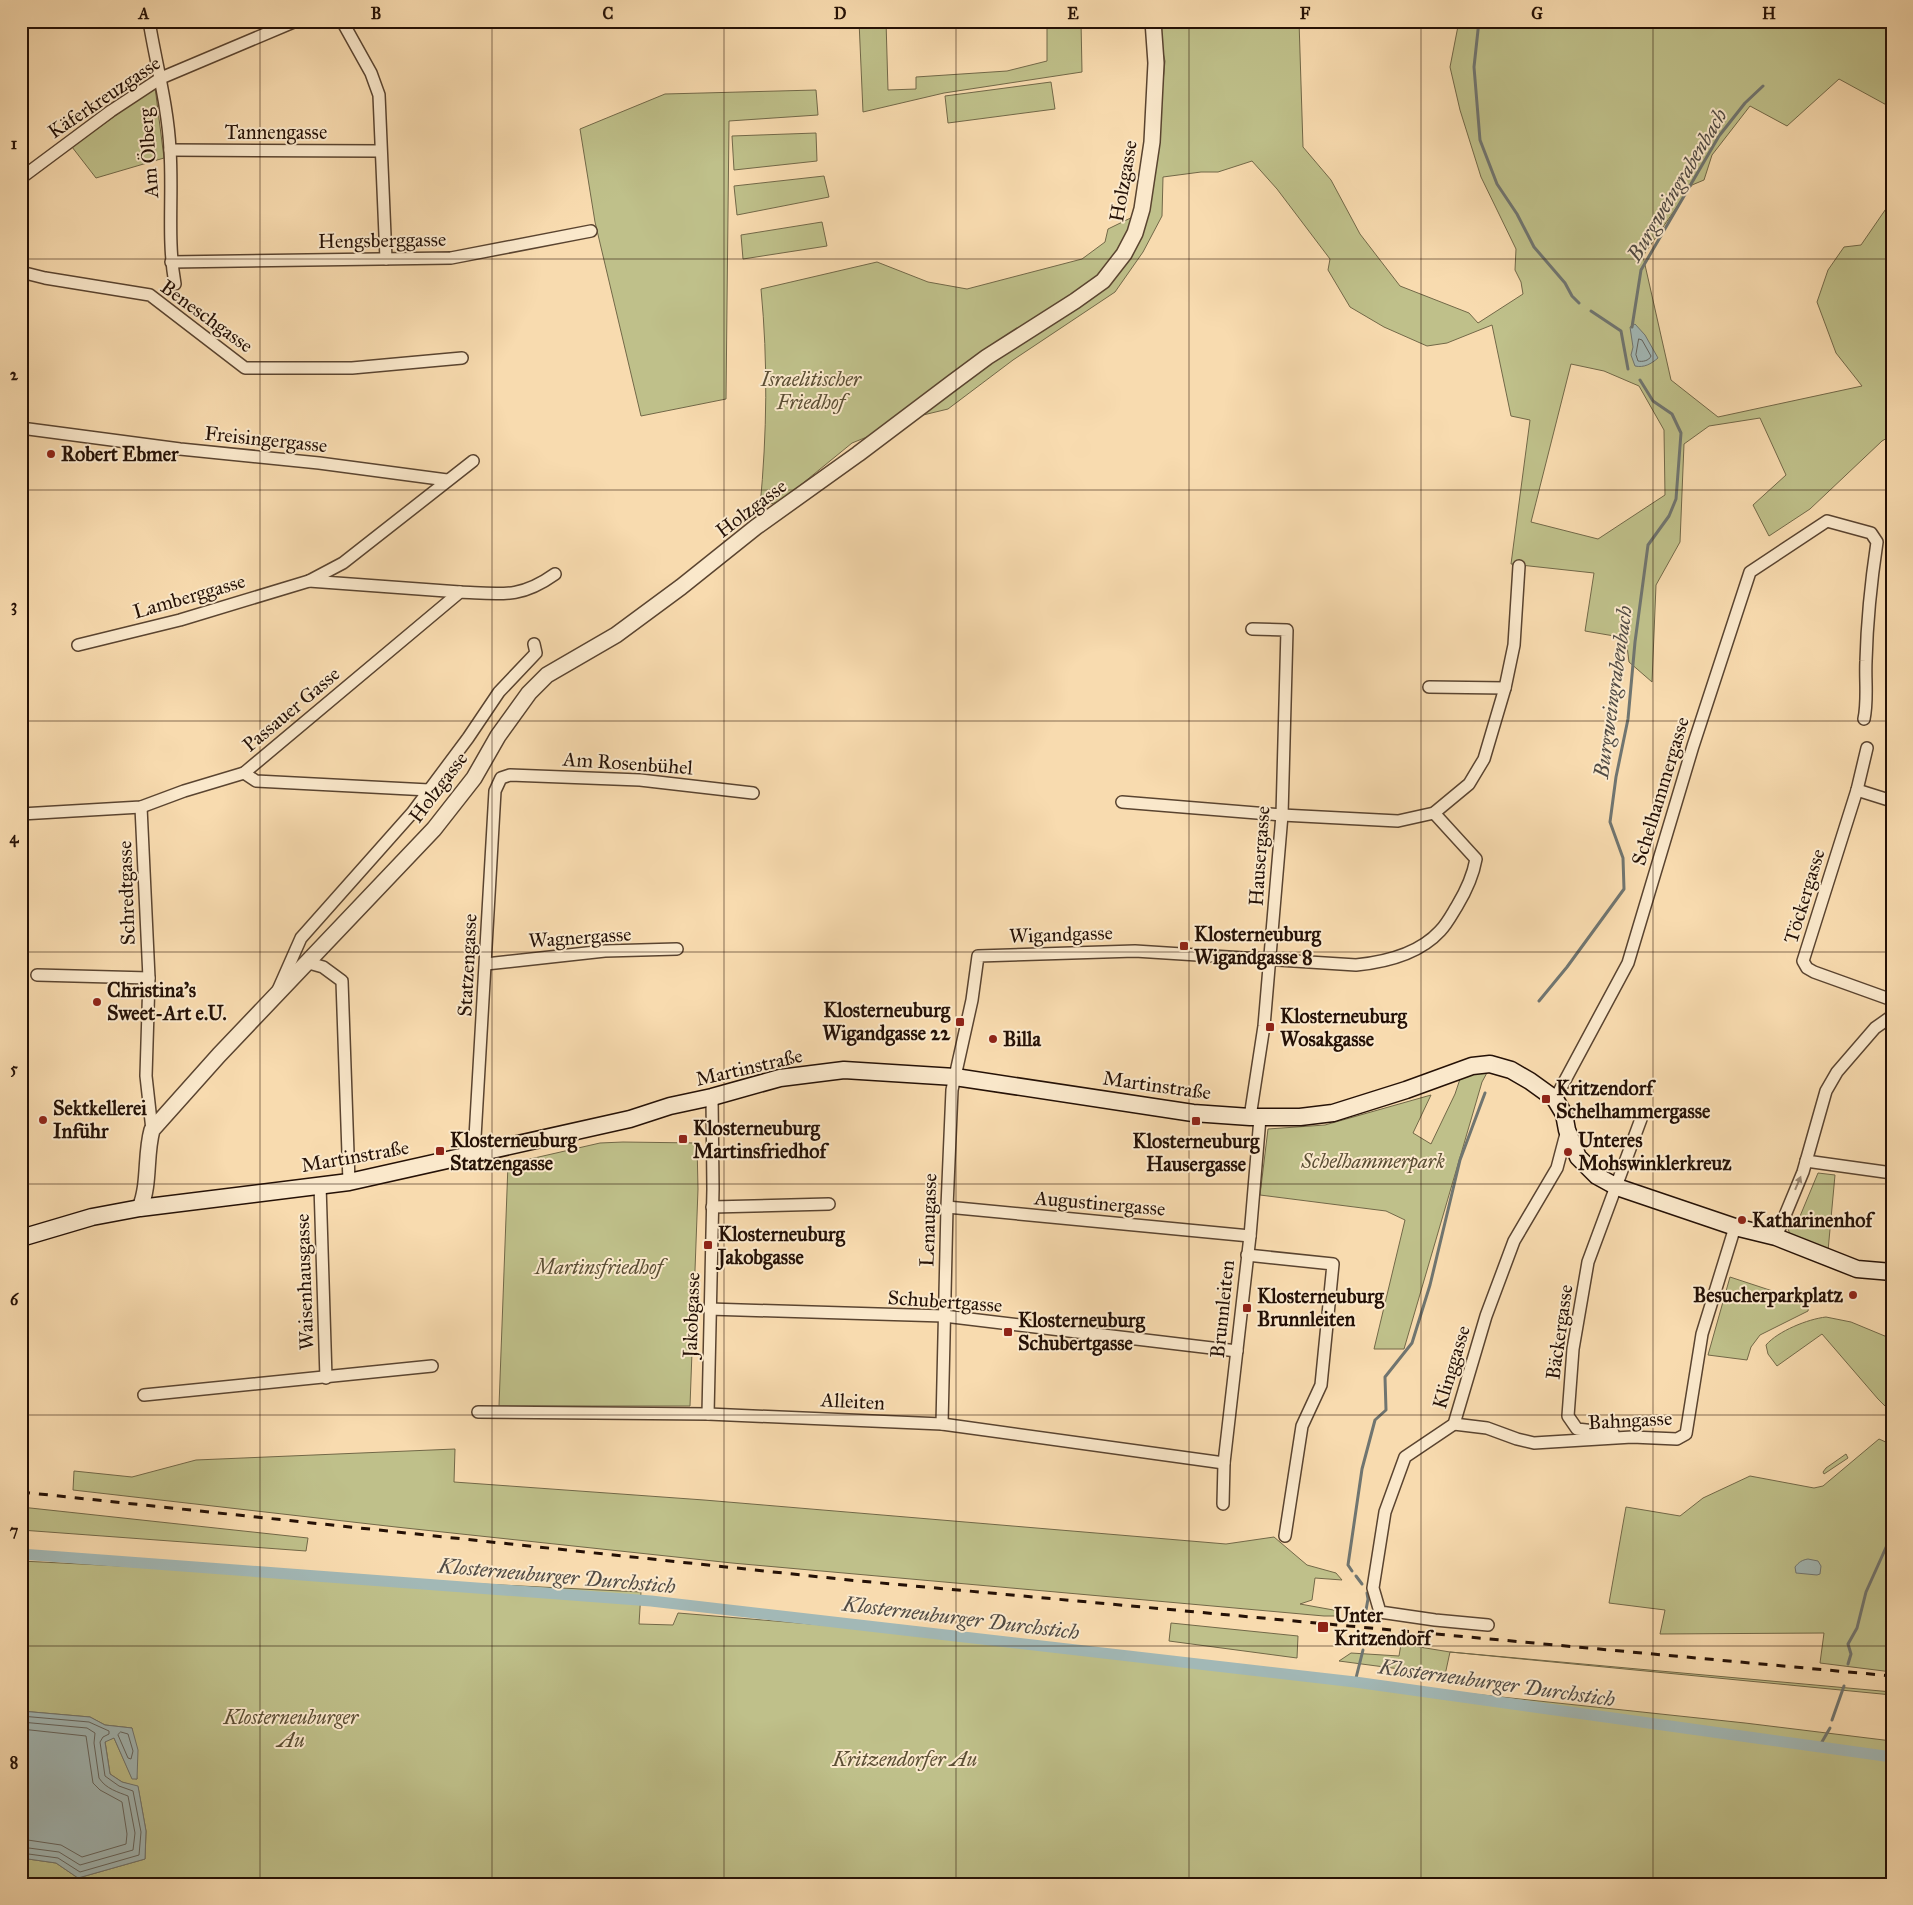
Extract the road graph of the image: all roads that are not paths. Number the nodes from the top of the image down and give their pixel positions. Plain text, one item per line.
1 (150, 21) edge
2 (296, 21) edge
3 (342, 21) edge
4 (1153, 21) edge
5 (161, 78) junction
6 (170, 150) junction
7 (380, 151) junction
8 (21, 178) edge
9 (591, 232) dead end
10 (386, 259) junction
11 (171, 262) junction
12 (21, 272) edge
13 (175, 284) dead end
14 (462, 358) dead end
15 (21, 428) edge
16 (473, 461) dead end
17 (448, 480) junction
18 (1519, 566) dead end
19 (555, 574) dead end
20 (309, 581) junction
21 (460, 592) junction
22 (1252, 629) dead end
23 (534, 644) dead end
24 (78, 645) dead end
25 (1429, 687) dead end
26 (1505, 688) junction
27 (1864, 719) dead end
28 (1867, 748) dead end
29 (244, 773) junction
30 (501, 778) joint
31 (429, 790) junction
32 (1857, 790) junction
33 (753, 793) dead end
34 (1892, 801) edge
35 (1122, 802) dead end
36 (141, 807) junction
37 (1434, 813) junction
38 (21, 814) edge
39 (1282, 815) junction
40 (677, 949) dead end
41 (1270, 959) junction
42 (308, 963) junction
43 (486, 964) junction
44 (37, 975) dead end
45 (148, 978) junction
46 (274, 999) junction
47 (1892, 1000) edge
48 (1892, 1016) edge
49 (955, 1078) junction
50 (712, 1097) junction
51 (1555, 1099) junction
52 (1255, 1117) junction
53 (1641, 1119) dead end
54 (152, 1130) junction
55 (1567, 1130) junction
56 (474, 1155) junction
57 (1806, 1161) junction
58 (1892, 1174) edge
59 (349, 1182) junction
60 (320, 1185) junction
61 (1616, 1187) junction
62 (829, 1204) dead end
63 (712, 1207) junction
64 (947, 1207) junction
65 (140, 1208) junction
66 (1735, 1227) junction
67 (1250, 1236) junction
68 (21, 1238) edge
69 (1776, 1238) junction
70 (1247, 1255) junction
71 (1892, 1272) edge
72 (710, 1309) junction
73 (944, 1316) junction
74 (1237, 1351) junction
75 (432, 1366) dead end
76 (326, 1378) junction
77 (144, 1395) dead end
78 (478, 1412) dead end
79 (708, 1414) junction
80 (942, 1424) junction
81 (1454, 1424) junction
82 (1632, 1437) junction
83 (1224, 1462) junction
84 (1223, 1504) dead end
85 (1285, 1536) dead end
86 (1488, 1625) dead end

1 - 5 street, Am Ölberg
2 - 5 street, Käferkreuzgasse
3 - 7 street
4 - 42 street, Holzgasse
5 - 6 street, Am Ölberg
5 - 8 street, Käferkreuzgasse
6 - 7 street, Tannengasse
6 - 11 street, Am Ölberg
7 - 10 street
9 - 10 street, Hengsberggasse
10 - 11 street, Hengsberggasse
11 - 13 street, Am Ölberg
12 - 14 street, Beneschgasse
15 - 17 street, Freisingergasse
16 - 17 street
17 - 20 street
18 - 26 street
19 - 21 street
20 - 21 street
20 - 24 street, Lamberggasse
21 - 29 street, Passauer Gasse
22 - 39 street, Hausergasse
23 - 31 street, Holzgasse
25 - 26 street
26 - 37 street
27 - 51 street, Schelhammergasse
28 - 32 street, Töckergasse
29 - 31 street, Passauer Gasse
29 - 36 street
30 - 33 street, Am Rosenbühel
30 - 43 street, Statzengasse
31 - 46 street, Holzgasse
32 - 34 street
32 - 47 street, Töckergasse
35 - 39 street
36 - 38 street
36 - 45 street, Schredtgasse
37 - 39 street
37 - 41 street
39 - 41 street, Hausergasse
40 - 43 street, Wagnergasse
41 - 49 street, Wigandgasse
41 - 52 street, Hausergasse
42 - 46 street, Holzgasse
42 - 59 street
43 - 56 street, Statzengasse
44 - 45 street
45 - 54 street, Schredtgasse
46 - 54 street, Holzgasse
48 - 57 street
49 - 50 main road, Martinstraße
49 - 52 main road, Martinstraße
49 - 64 street, Lenaugasse
50 - 56 main road, Martinstraße
50 - 63 street, Jakobgasse
51 - 52 main road, Martinstraße
51 - 55 main road
52 - 67 street, Brunnleiten
53 - 61 street, Bäckergasse
54 - 65 street
55 - 61 main road
55 - 81 street, Klinggasse
56 - 59 main road, Martinstraße
57 - 58 street
69 -> 57 street
59 - 60 main road, Martinstraße
60 - 65 main road, Martinstraße
60 - 76 street, Waisenhausgasse
61 - 66 main road
61 - 82 street, Bäckergasse
62 - 63 street
63 - 72 street, Jakobgasse
64 - 67 street, Augustinergasse
64 - 73 street, Lenaugasse
65 - 68 main road, Martinstraße
66 - 69 main road
66 - 82 street, Bahngasse
67 - 70 street, Brunnleiten
69 - 71 main road
70 - 74 street, Brunnleiten
70 - 85 street
72 - 73 street, Schubertgasse
72 - 79 street, Jakobgasse
73 - 74 street, Schubertgasse
73 - 80 street, Lenaugasse
74 - 83 street, Brunnleiten
75 - 76 street, Waisenhausgasse
76 - 77 street, Waisenhausgasse
78 - 79 street, Alleiten
79 - 80 street, Alleiten
80 - 83 street, Alleiten
81 - 82 street, Bahngasse
81 - 86 street, Klinggasse
83 - 84 street, Brunnleiten

